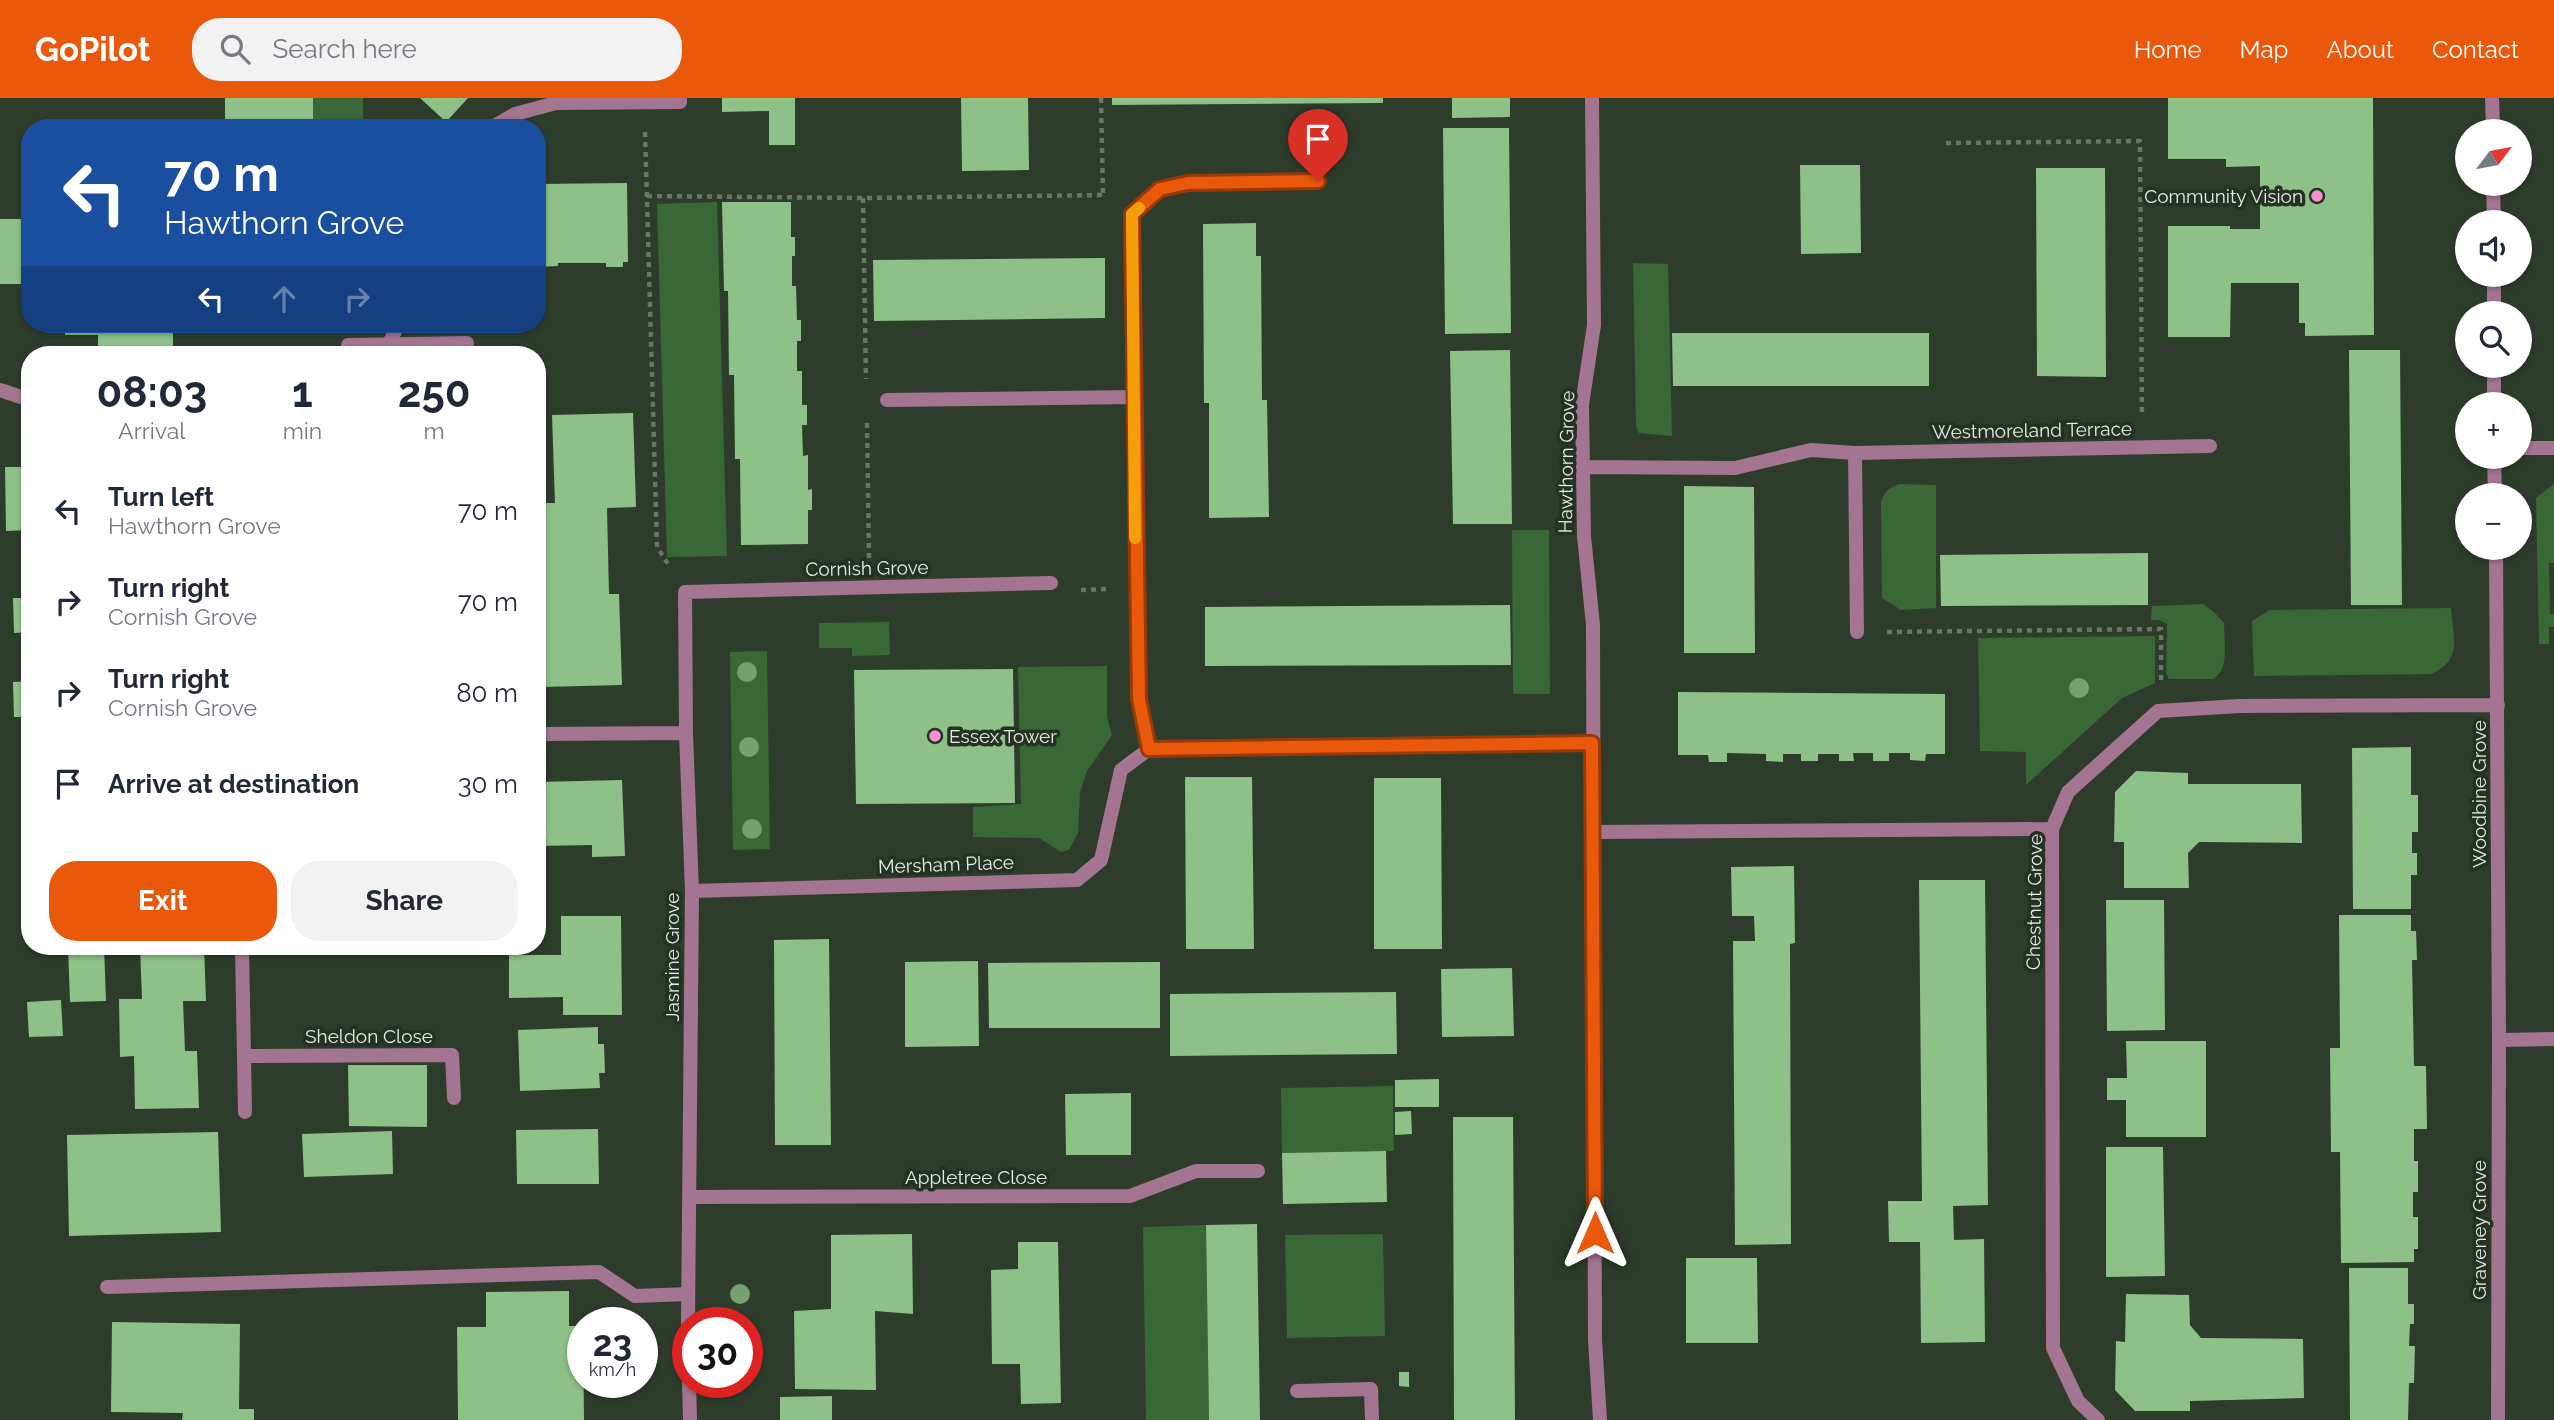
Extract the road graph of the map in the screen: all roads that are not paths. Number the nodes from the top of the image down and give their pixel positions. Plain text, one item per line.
1 (680, 98) edge
2 (1591, 98) edge
3 (2492, 98) edge
4 (506, 119) edge
5 (2493, 119) edge
6 (1318, 181) dead end
7 (394, 333) edge
8 (467, 342) dead end
9 (348, 345) dead end
10 (388, 345) junction
11 (0, 390) edge
12 (21, 397) edge
13 (1134, 397) junction
14 (887, 400) dead end
15 (2210, 446) dead end
16 (2532, 448) edge
17 (2554, 448) edge
18 (1855, 453) junction
19 (1583, 467) junction
20 (2496, 560) edge
21 (1051, 583) road end
22 (685, 592) joint
23 (1857, 632) road end
24 (2498, 705) junction
25 (686, 733) junction
26 (546, 734) edge
27 (1592, 743) junction
28 (1149, 749) junction
29 (2052, 829) junction
30 (1594, 832) junction
31 (692, 891) junction
32 (242, 955) edge
33 (2499, 1040) junction
34 (2554, 1040) edge
35 (244, 1056) junction
36 (454, 1098) dead end
37 (245, 1112) dead end
38 (1258, 1171) dead end
39 (690, 1196) junction
40 (107, 1287) dead end
41 (688, 1294) junction
42 (688, 1307) edge
43 (1297, 1391) dead end
44 (690, 1398) edge
45 (690, 1420) edge
46 (1372, 1420) edge
47 (1600, 1420) edge
48 (2098, 1420) edge
49 (2498, 1420) edge

1 - 4 street
2 - 19 street, Hawthorn Grove
3 - 5 street
6 - 13 street
7 - 10 street
8 - 10 street
9 - 10 street
11 - 12 street
13 - 14 street
13 - 28 street
15 - 18 street, Westmoreland Terrace
16 - 17 street
18 - 19 street, Westmoreland Terrace
18 - 23 street
19 - 27 street, Hawthorn Grove
20 - 24 street, Woodbine Grove
21 - 22 street, Cornish Grove
22 - 25 street, Jasmine Grove
24 - 29 street, Chestnut Grove
24 - 33 street, Woodbine Grove
25 - 26 street
25 - 31 street, Jasmine Grove
27 - 28 street
27 - 30 street, Hawthorn Grove
28 - 31 street, Mersham Place
29 - 30 street
29 - 48 street, Chestnut Grove
30 - 47 street, Hawthorn Grove
31 - 39 street, Jasmine Grove
32 - 35 street
33 - 34 street
33 - 49 street, Graveney Grove
35 - 36 street, Sheldon Close
35 - 37 street
38 - 39 street, Appletree Close
39 - 41 street, Jasmine Grove
40 - 41 street
41 - 42 street, Jasmine Grove
43 - 46 street
44 - 45 street

